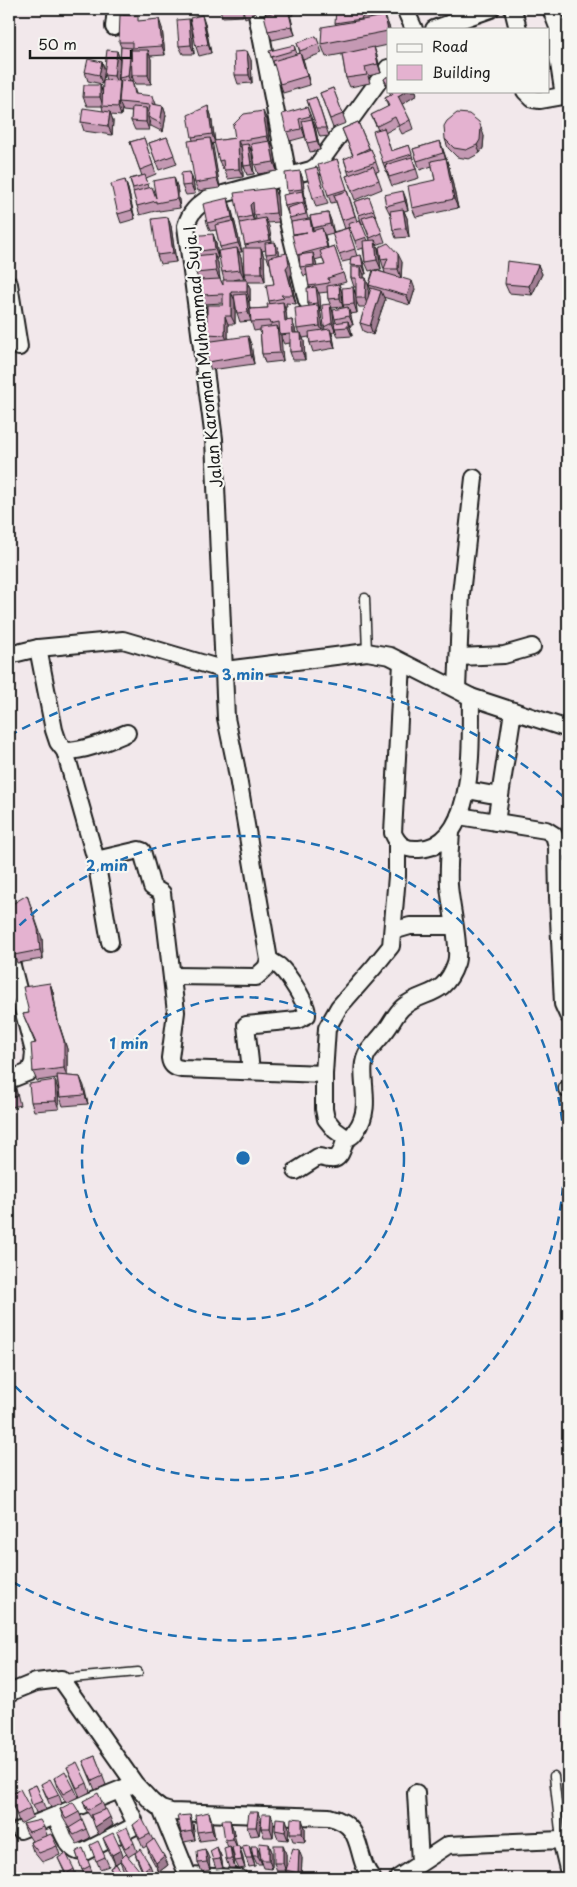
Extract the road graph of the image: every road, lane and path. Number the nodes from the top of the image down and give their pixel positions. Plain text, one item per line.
1 (116, 9) edge
2 (256, 9) edge
3 (405, 9) edge
4 (491, 9) edge
5 (513, 9) edge
6 (551, 9) edge
7 (114, 27) dead end
8 (414, 28) edge
9 (437, 28) edge
10 (518, 28) edge
11 (563, 28) edge
12 (387, 69) edge
13 (526, 92) edge
14 (566, 95) edge
15 (288, 176) junction
16 (9, 284) edge
17 (307, 301) edge
18 (19, 347) dead end
19 (474, 478) dead end
20 (365, 598) dead end
21 (38, 648) junction
22 (532, 648) dead end
23 (367, 652) junction
24 (9, 654) edge
25 (459, 657) junction
26 (402, 663) junction
27 (225, 670) junction
28 (464, 693) junction
29 (514, 711) junction
30 (568, 729) edge
31 (127, 733) dead end
32 (65, 751) junction
33 (467, 790) junction
34 (500, 796) junction
35 (459, 816) junction
36 (496, 822) junction
37 (451, 832) junction
38 (397, 841) junction
39 (96, 860) junction
40 (454, 926) junction
41 (393, 931) junction
42 (110, 942) dead end
43 (9, 954) edge
44 (269, 960) junction
45 (172, 976) junction
46 (568, 1015) edge
47 (251, 1071) junction
48 (324, 1074) junction
49 (9, 1080) edge
50 (346, 1138) junction
51 (296, 1171) dead end
52 (138, 1672) dead end
53 (61, 1679) junction
54 (9, 1693) edge
55 (554, 1776) dead end
56 (128, 1787) junction
57 (416, 1793) dead end
58 (161, 1809) junction
59 (55, 1816) junction
60 (20, 1830) dead end
61 (561, 1840) junction
62 (420, 1862) junction
63 (568, 1869) edge
64 (186, 1877) edge
65 (227, 1878) edge
66 (239, 1878) edge
67 (372, 1878) edge
68 (398, 1878) edge

1 - 7 street
2 - 15 street
3 - 8 street
4 - 9 street
5 - 10 street
6 - 11 street
11 - 14 street
12 - 15 street, Jalan Karomah Muhammad Suja I
13 - 14 street
15 - 17 street
15 - 27 street, Jalan Karomah Muhammad Suja I
16 - 18 street
19 - 25 street
20 - 23 lane
21 - 24 street
21 - 27 street
21 - 32 street
22 - 25 street
23 - 26 street
23 - 27 street
25 - 28 street
26 - 28 street
26 - 38 street
27 - 44 street, Jalan Karomah Muhammad Suja I
28 - 29 street
28 - 33 street
29 - 30 street
29 - 34 street
31 - 32 street
32 - 39 street
33 - 34 street
33 - 35 street
34 - 36 street
35 - 36 street
35 - 37 street
36 - 46 street
37 - 38 street
37 - 40 street
38 - 41 street
39 - 42 street
39 - 45 street
40 - 41 street
40 - 50 street
41 - 48 street
43 - 49 street
44 - 45 street
44 - 47 street
45 - 47 street
47 - 48 street
48 - 50 street
50 - 51 street
52 - 53 lane
53 - 54 street
53 - 56 street
55 - 61 lane
56 - 58 street
56 - 59 street
56 - 59 street
57 - 62 street
58 - 64 street
58 - 67 street
59 - 60 street
61 - 62 street
61 - 63 street
62 - 68 street
64 - 65 street
65 - 66 street

